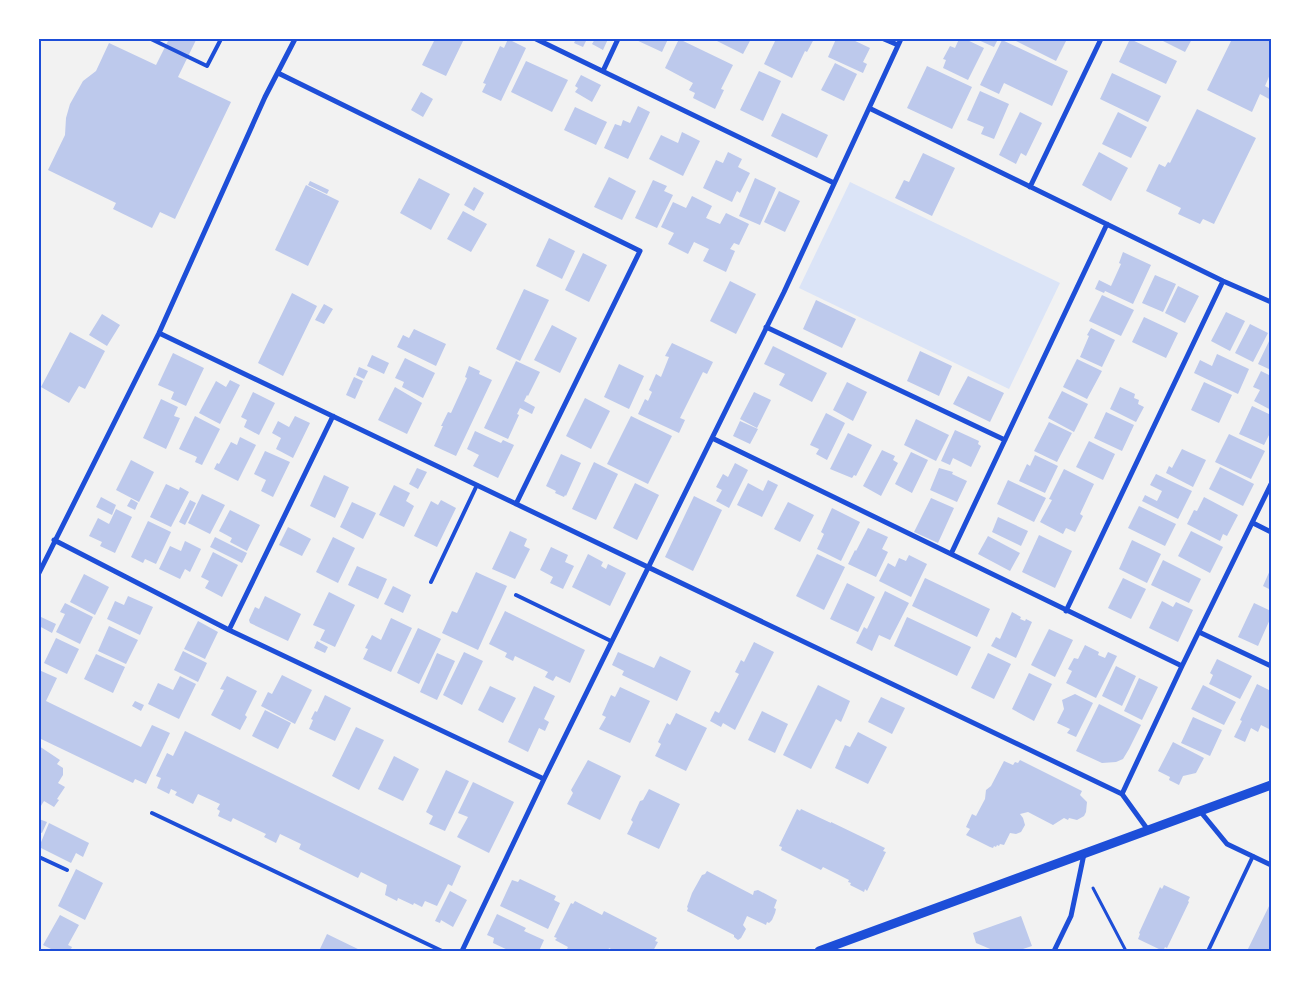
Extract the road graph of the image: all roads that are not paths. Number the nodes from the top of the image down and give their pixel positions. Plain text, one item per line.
1 (150, 39) edge
2 (221, 39) edge
3 (286, 39) edge
4 (536, 39) edge
5 (618, 39) edge
6 (884, 39) edge
7 (901, 39) edge
8 (1101, 39) edge
9 (294, 40) edge
10 (898, 45) junction
11 (603, 71) junction
12 (278, 73) junction
13 (869, 108) junction
14 (834, 183) junction
15 (1030, 187) junction
16 (1107, 224) junction
17 (1222, 281) junction
18 (1271, 302) edge
19 (766, 327) junction
20 (159, 333) junction
21 (332, 416) junction
22 (712, 438) junction
23 (1005, 440) junction
24 (1271, 484) edge
25 (477, 485) junction
26 (516, 504) junction
27 (1253, 523) junction
28 (1271, 532) edge
29 (54, 540) junction
30 (951, 554) junction
31 (648, 567) junction
32 (39, 573) edge
33 (431, 582) dead end
34 (516, 595) dead end
35 (1066, 611) junction
36 (229, 630) junction
37 (1199, 632) junction
38 (612, 641) junction
39 (1182, 666) junction
40 (1271, 666) edge
41 (544, 780) junction
42 (1271, 785) edge
43 (1122, 794) junction
44 (1200, 811) junction
45 (152, 813) dead end
46 (1148, 830) junction
47 (1084, 853) junction
48 (1253, 856) junction
49 (39, 857) edge
50 (1271, 865) edge
51 (67, 870) dead end
52 (442, 951) edge
53 (464, 951) edge
54 (819, 951) edge
55 (1054, 951) edge
56 (1208, 951) edge

1 - 2 lane
3 - 9 street
4 - 11 street
5 - 11 street
6 - 10 street
7 - 10 street
8 - 15 street
9 - 12 street
10 - 13 street
11 - 14 street
12 - 20 street
12 - 26 street
13 - 14 street
13 - 15 street
14 - 19 street
15 - 16 street
16 - 17 street
16 - 23 street
17 - 18 street
17 - 35 street
19 - 22 street
19 - 23 street
20 - 21 street
20 - 29 street
21 - 25 street
21 - 36 street
22 - 30 street
22 - 31 street
23 - 30 street
24 - 27 street
25 - 26 street
25 - 33 lane
26 - 31 street
27 - 28 street
27 - 37 street
29 - 32 street
29 - 36 street
30 - 35 street
31 - 38 street
31 - 43 street
34 - 38 lane
35 - 39 street
36 - 41 street
37 - 39 street
37 - 40 street
38 - 41 street
39 - 43 street
41 - 53 street
42 - 44 street
43 - 46 street
44 - 46 street
44 - 48 street
45 - 52 lane
46 - 47 street
47 - 54 street
47 - 55 street
48 - 50 street
48 - 56 lane
49 - 51 lane

